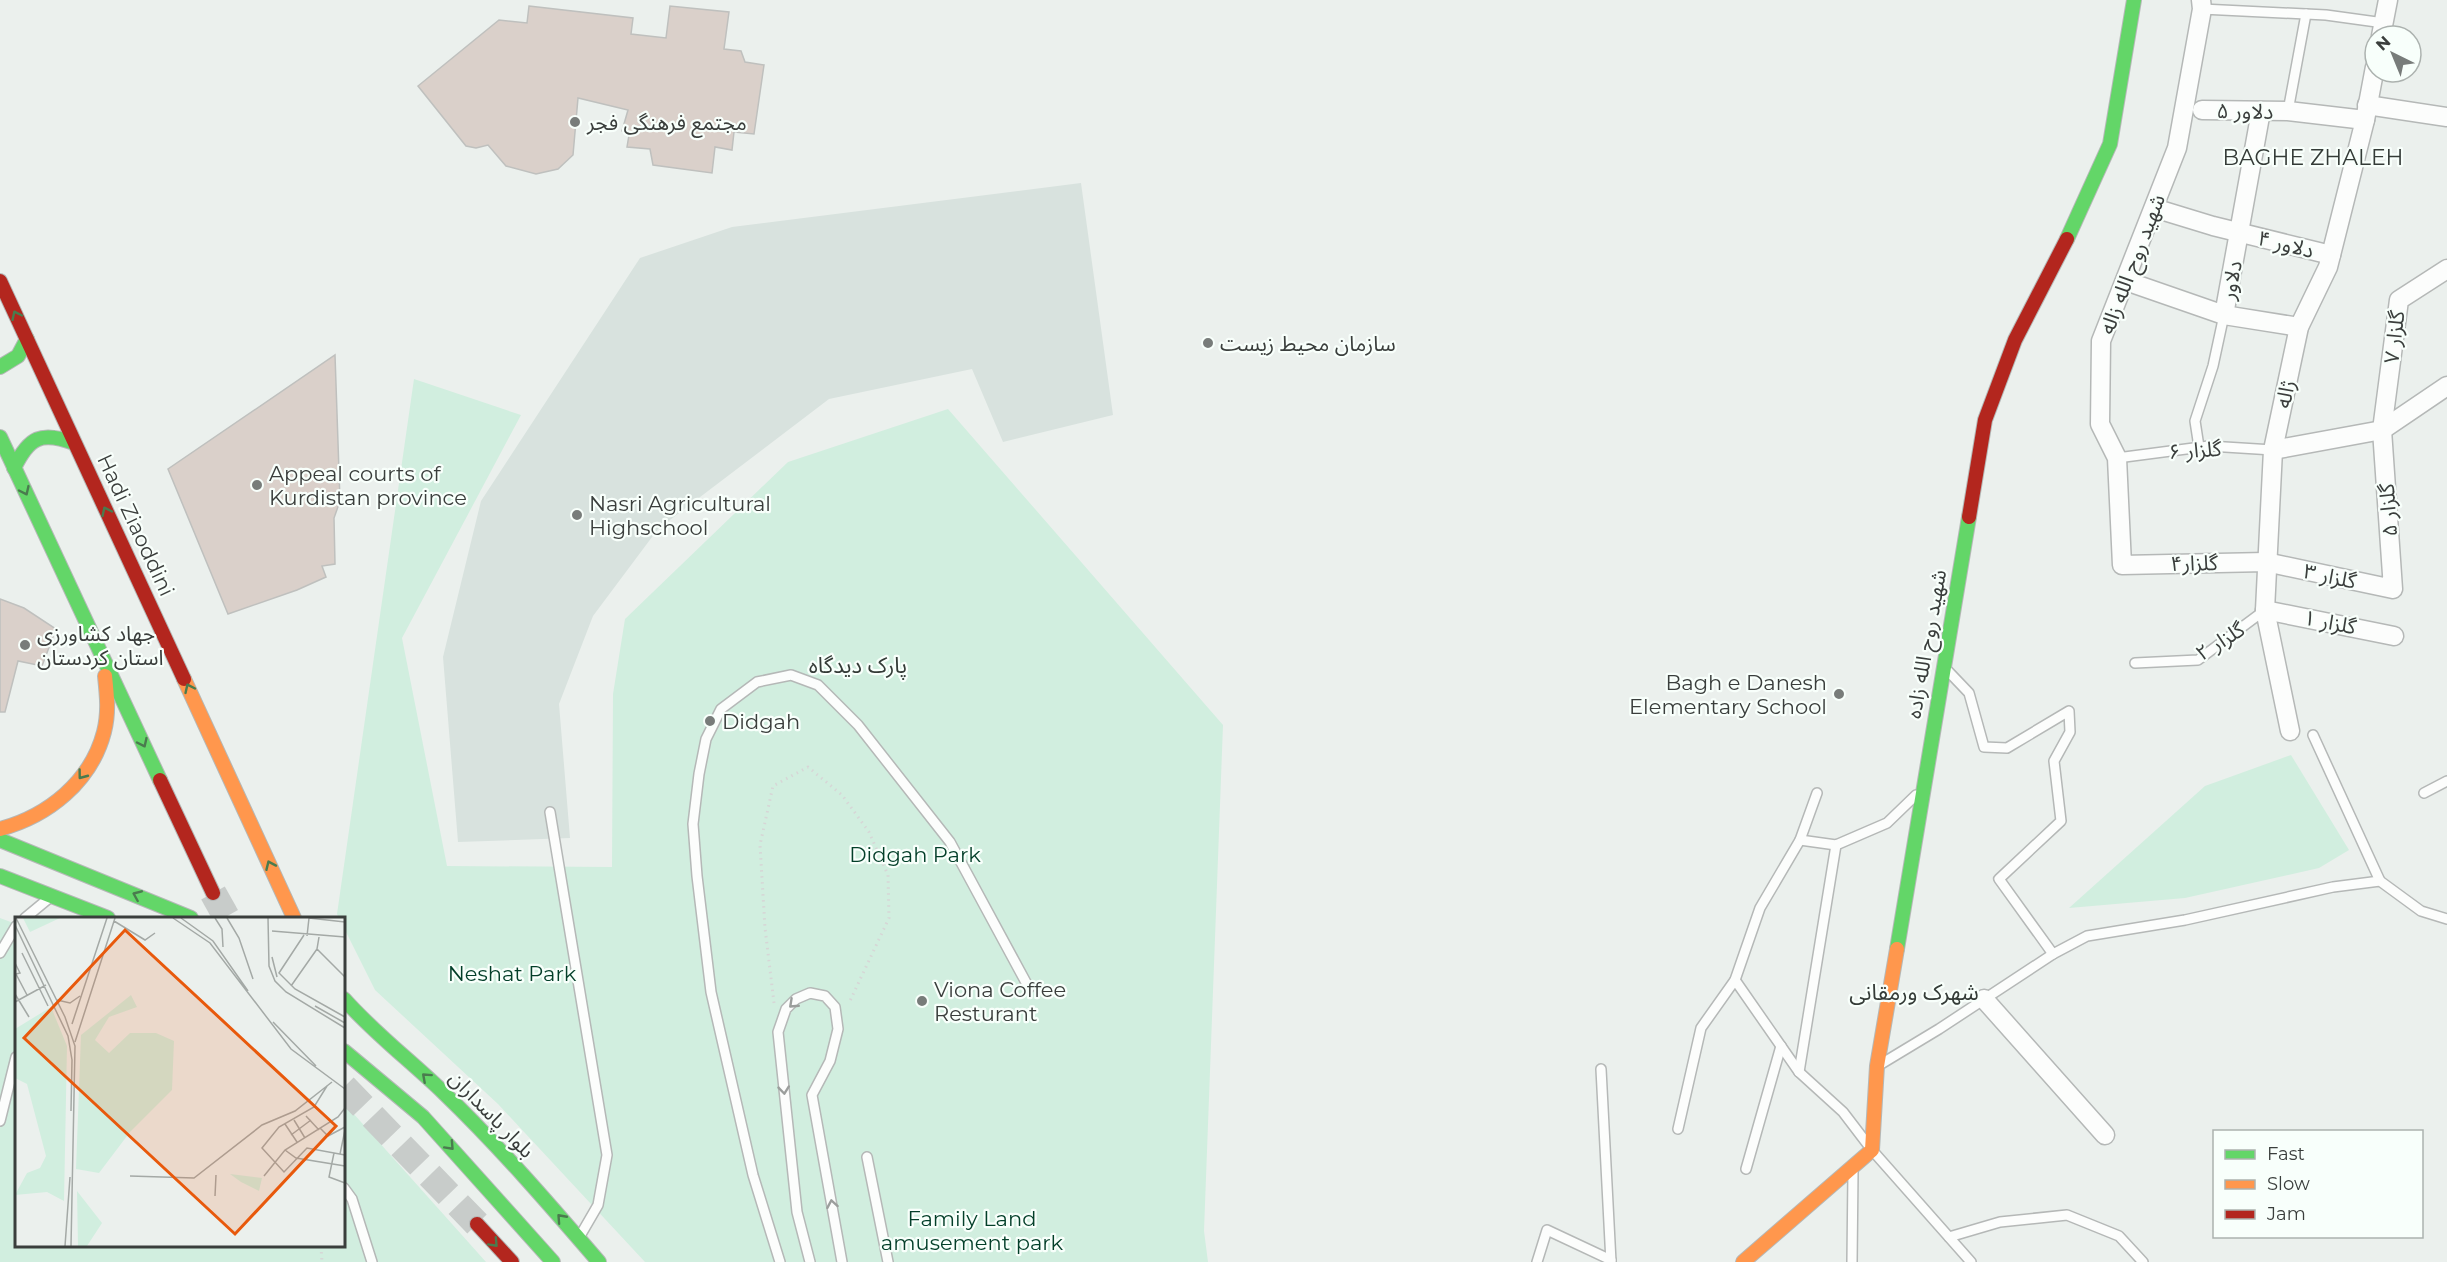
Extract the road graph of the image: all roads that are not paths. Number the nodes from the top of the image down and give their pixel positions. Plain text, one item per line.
1 (2134, 0) edge
2 (2388, 0) edge
3 (2202, 4) edge
4 (2306, 14) junction
5 (2384, 24) edge
6 (2363, 25) edge
7 (2372, 84) edge
8 (2202, 111) dead end
9 (2261, 111) junction
10 (2288, 111) junction
11 (2366, 113) junction
12 (2447, 117) edge
13 (2154, 208) junction
14 (2240, 232) junction
15 (2331, 255) junction
16 (2447, 269) edge
17 (0, 281) edge
18 (2126, 281) junction
19 (2224, 315) junction
20 (2299, 327) junction
21 (27, 339) junction
22 (0, 367) edge
23 (2447, 386) edge
24 (2382, 430) junction
25 (0, 437) edge
26 (74, 443) junction
27 (2199, 447) junction
28 (2273, 450) junction
29 (2117, 458) junction
30 (14, 468) junction
31 (2267, 562) junction
32 (2122, 565) joint
33 (2393, 589) joint
34 (2265, 610) junction
35 (2394, 636) dead end
36 (104, 660) junction
37 (2135, 663) dead end
38 (1944, 667) junction
39 (2290, 731) dead end
40 (2313, 735) dead end
41 (2447, 781) edge
42 (1923, 788) junction
43 (1817, 793) dead end
44 (2424, 793) dead end
45 (550, 812) dead end
46 (0, 829) edge
47 (0, 840) edge
48 (1800, 840) junction
49 (1836, 845) junction
50 (0, 876) edge
51 (2380, 881) junction
52 (213, 893) tunnel mouth
53 (52, 895) junction
54 (26, 917) edge
55 (106, 917) edge
56 (189, 917) edge
57 (294, 917) edge
58 (2447, 919) edge
59 (15, 928) edge
60 (0, 954) edge
61 (2053, 954) junction
62 (1735, 980) junction
63 (1029, 988) dead end
64 (1984, 999) junction
65 (345, 1000) edge
66 (345, 1008) edge
67 (360, 1019) junction
68 (1781, 1046) junction
69 (345, 1052) edge
70 (15, 1061) edge
71 (1877, 1066) junction
72 (1601, 1069) dead end
73 (1799, 1072) junction
74 (0, 1121) edge
75 (1678, 1129) dead end
76 (2105, 1135) dead end
77 (1872, 1150) junction
78 (867, 1157) dead end
79 (1853, 1166) junction
80 (1746, 1169) dead end
81 (345, 1189) edge
82 (477, 1224) tunnel mouth
83 (1949, 1237) junction
84 (579, 1238) junction
85 (1611, 1261) edge
86 (372, 1262) edge
87 (512, 1262) edge
88 (553, 1262) edge
89 (599, 1262) edge
90 (780, 1262) edge
91 (810, 1262) edge
92 (842, 1262) edge
93 (888, 1262) edge
94 (1538, 1262) edge
95 (1743, 1262) edge
96 (1852, 1262) edge
97 (1971, 1262) edge
98 (2143, 1262) edge

1 - 38 main road, شهید روح الله زاده
2 - 5 street
3 - 4 lane
3 - 13 street, شهید روح الله زاله
4 - 6 lane
4 - 10 lane
7 - 11 street, ژاله
8 - 9 street, دلاور ۵
9 - 10 street, دلاور ۵
9 - 14 street, دلاور
10 - 11 street, دلاور ۵
11 - 12 street, دلاور ۵
11 - 15 street, ژاله
13 - 14 street, دلاور ۴
13 - 18 street, شهید روح الله زاله
14 - 15 street, دلاور ۴
14 - 19 street, دلاور
15 - 20 street, ژاله
16 - 24 street, گلزار ۷
21 -> 17 main road, Hadi Ziaoddini
18 - 19 street
18 - 29 street, شهید روح الله زاله
19 - 20 street
19 - 27 lane, دلاور
20 - 28 street, ژاله
21 - 22 main road
21 - 26 main road, Hadi Ziaoddini
23 - 24 street
24 - 28 street
24 - 33 street, گلزار ۵
25 - 30 main road
26 - 30 main road
57 -> 26 main road, Hadi Ziaoddini
27 - 28 lane, گلزار ۶
27 - 29 lane, گلزار ۶
28 - 31 street, ژاله
29 - 32 street, شهید روح الله زاله
30 -> 36 main road
31 - 32 street, گلزار۴
31 - 33 street, گلزار ۳
31 - 34 street, ژاله
34 - 35 street, گلزار ۱
34 - 37 lane, گلزار ۲
34 - 39 street, ژاله
36 -> 46 main road
36 -> 52 main road
38 - 42 main road, شهید روح الله زاده
38 - 61 lane
40 - 51 lane
41 - 44 lane
42 - 49 lane
42 - 71 main road, شهید روح الله زاده
43 - 48 lane
45 - 84 lane
56 -> 47 main road
48 - 49 lane
48 - 62 lane
49 - 73 lane
50 - 53 main road
51 - 58 lane
51 - 61 lane
53 - 54 lane
53 - 55 main road
59 - 60 lane
61 - 64 lane
62 - 68 lane
62 - 75 lane
63 - 90 lane
64 - 71 lane
64 - 76 street
65 - 67 main road
66 - 67 main road, بلوار پاسداران
84 -> 67 main road, بلوار پاسداران
68 - 73 lane
68 - 80 lane
69 -> 88 main road
70 - 74 lane
71 - 77 main road, شهید روح الله زاده
72 - 85 lane
73 - 77 lane
77 - 79 main road
77 - 83 lane
78 - 93 lane
79 - 95 main road
79 - 96 lane
81 - 86 lane
82 -> 87 main road
83 - 97 lane
83 - 98 lane
84 - 89 main road, بلوار پاسداران
85 - 94 lane
92 -> 91 lane

